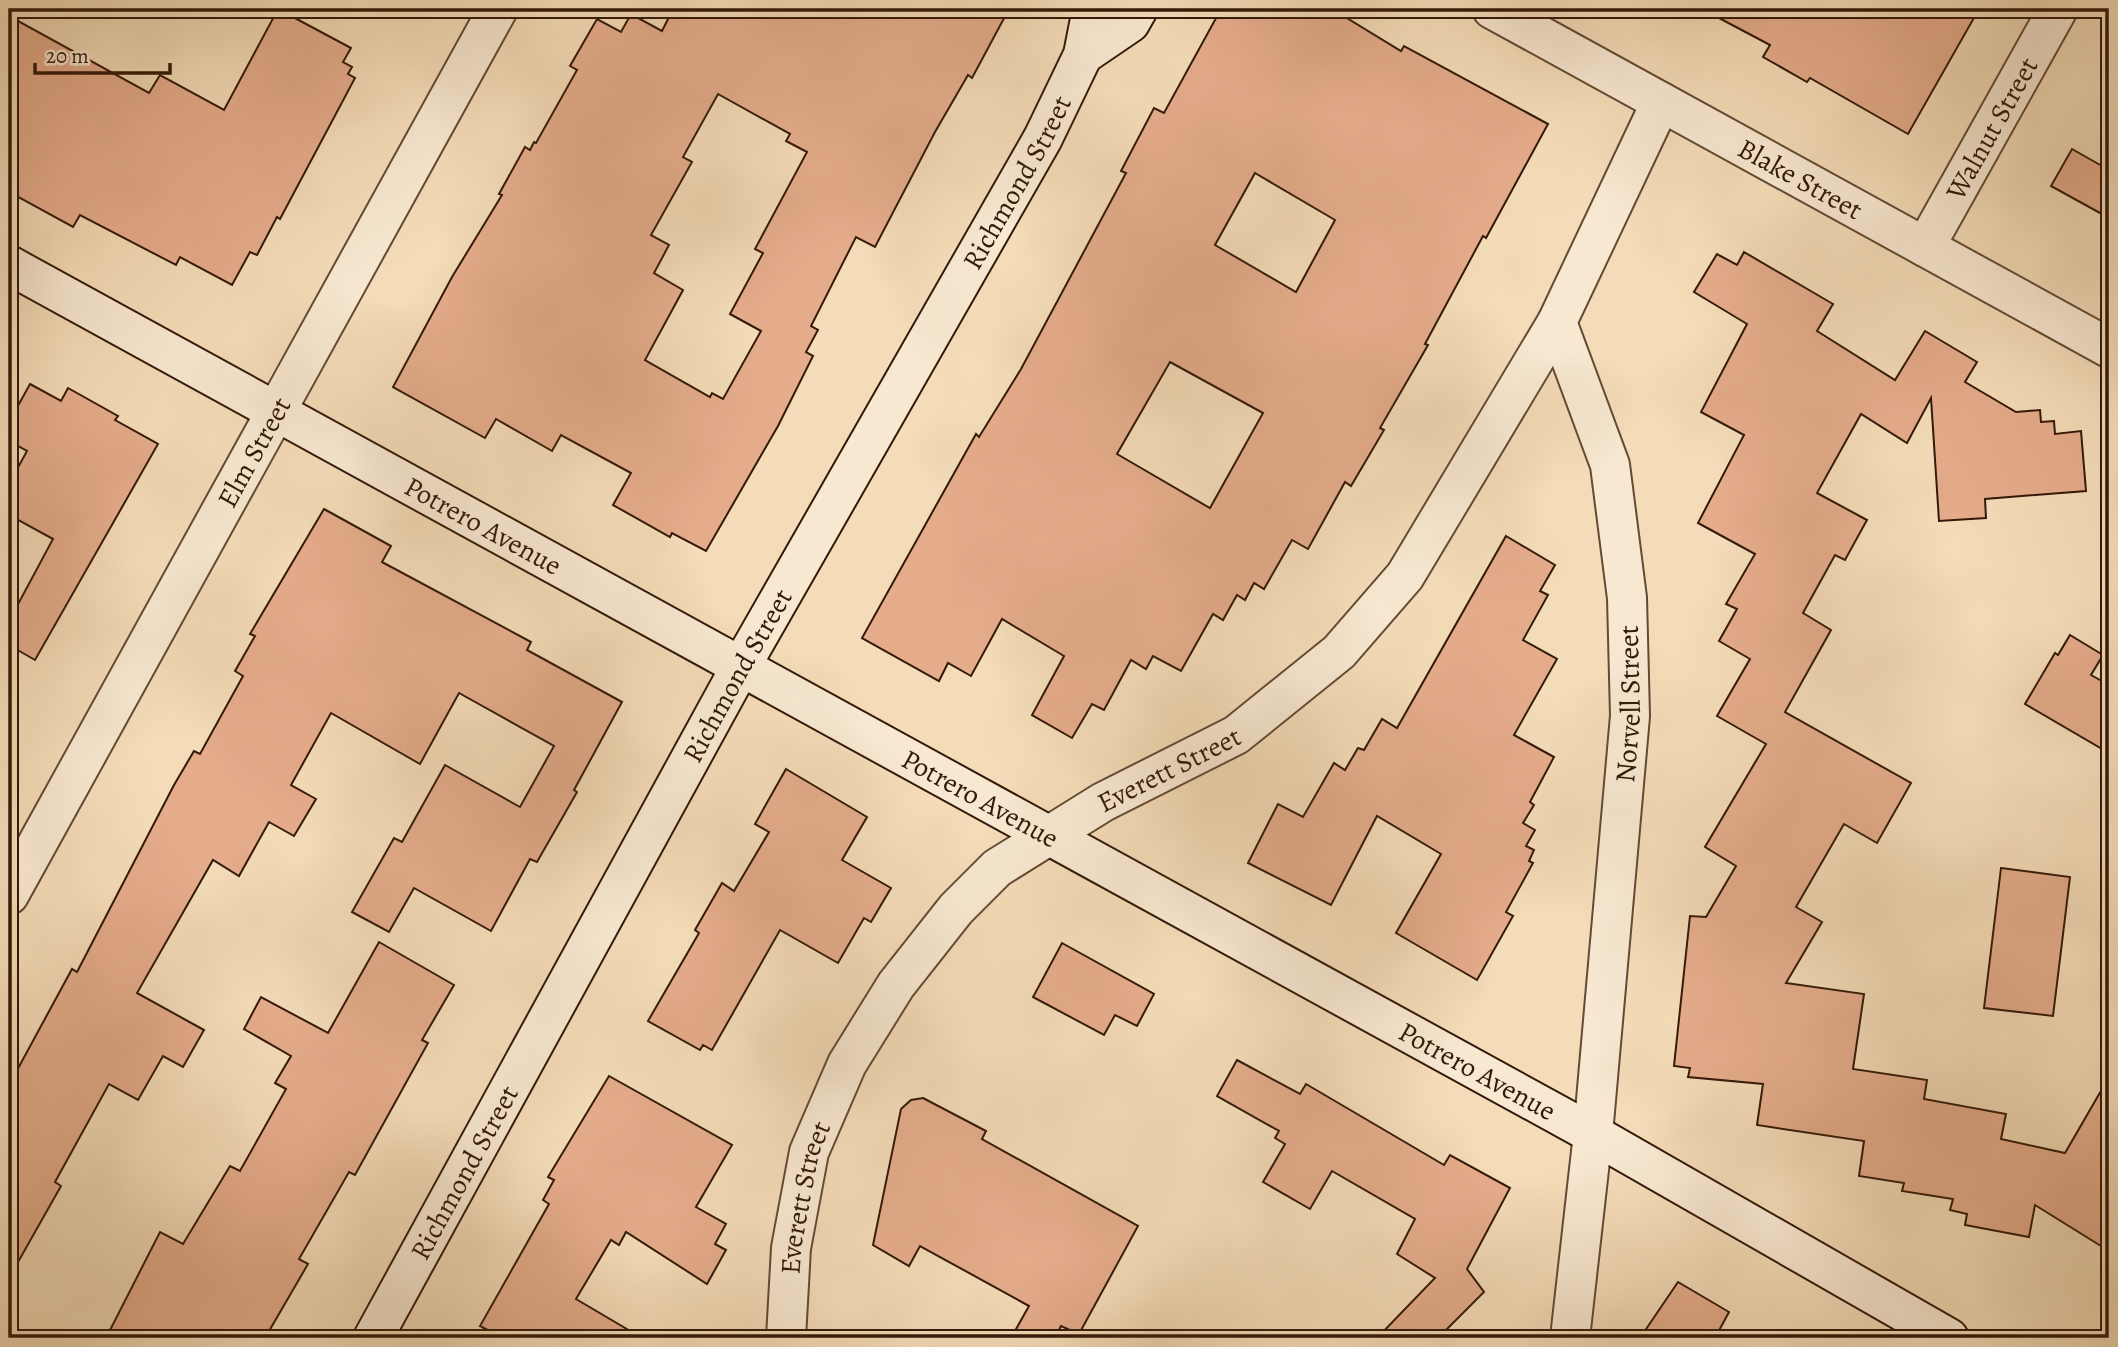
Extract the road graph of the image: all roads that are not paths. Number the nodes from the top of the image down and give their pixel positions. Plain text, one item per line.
1 (498, 9) edge
2 (1091, 9) edge
3 (1138, 9) edge
4 (1492, 9) edge
5 (2058, 9) edge
6 (1083, 55) junction
7 (1661, 102) junction
8 (1925, 247) junction
9 (9, 265) edge
10 (1557, 322) junction
11 (2109, 348) edge
12 (275, 411) junction
13 (740, 668) junction
14 (1049, 835) junction
15 (9, 895) edge
16 (1593, 1134) junction
17 (373, 1338) edge
18 (786, 1338) edge
19 (1570, 1338) edge
20 (1949, 1338) edge

1 - 12 street, Elm Street
2 - 6 street, Richmond Street
3 - 6 street
4 - 7 street, Blake Street
5 - 8 street, Walnut Street
6 - 13 street, Richmond Street
7 - 8 street, Blake Street
7 - 10 street
8 - 11 street, Blake Street
9 - 12 street, Potrero Avenue
10 - 14 street, Everett Street
10 - 16 street, Norvell Street
12 - 13 street, Potrero Avenue
12 - 15 street, Elm Street
13 - 14 street, Potrero Avenue
13 - 17 street, Richmond Street
14 - 16 street, Potrero Avenue
14 - 18 street, Everett Street
16 - 19 street, Norvell Street
16 - 20 street, Potrero Avenue

